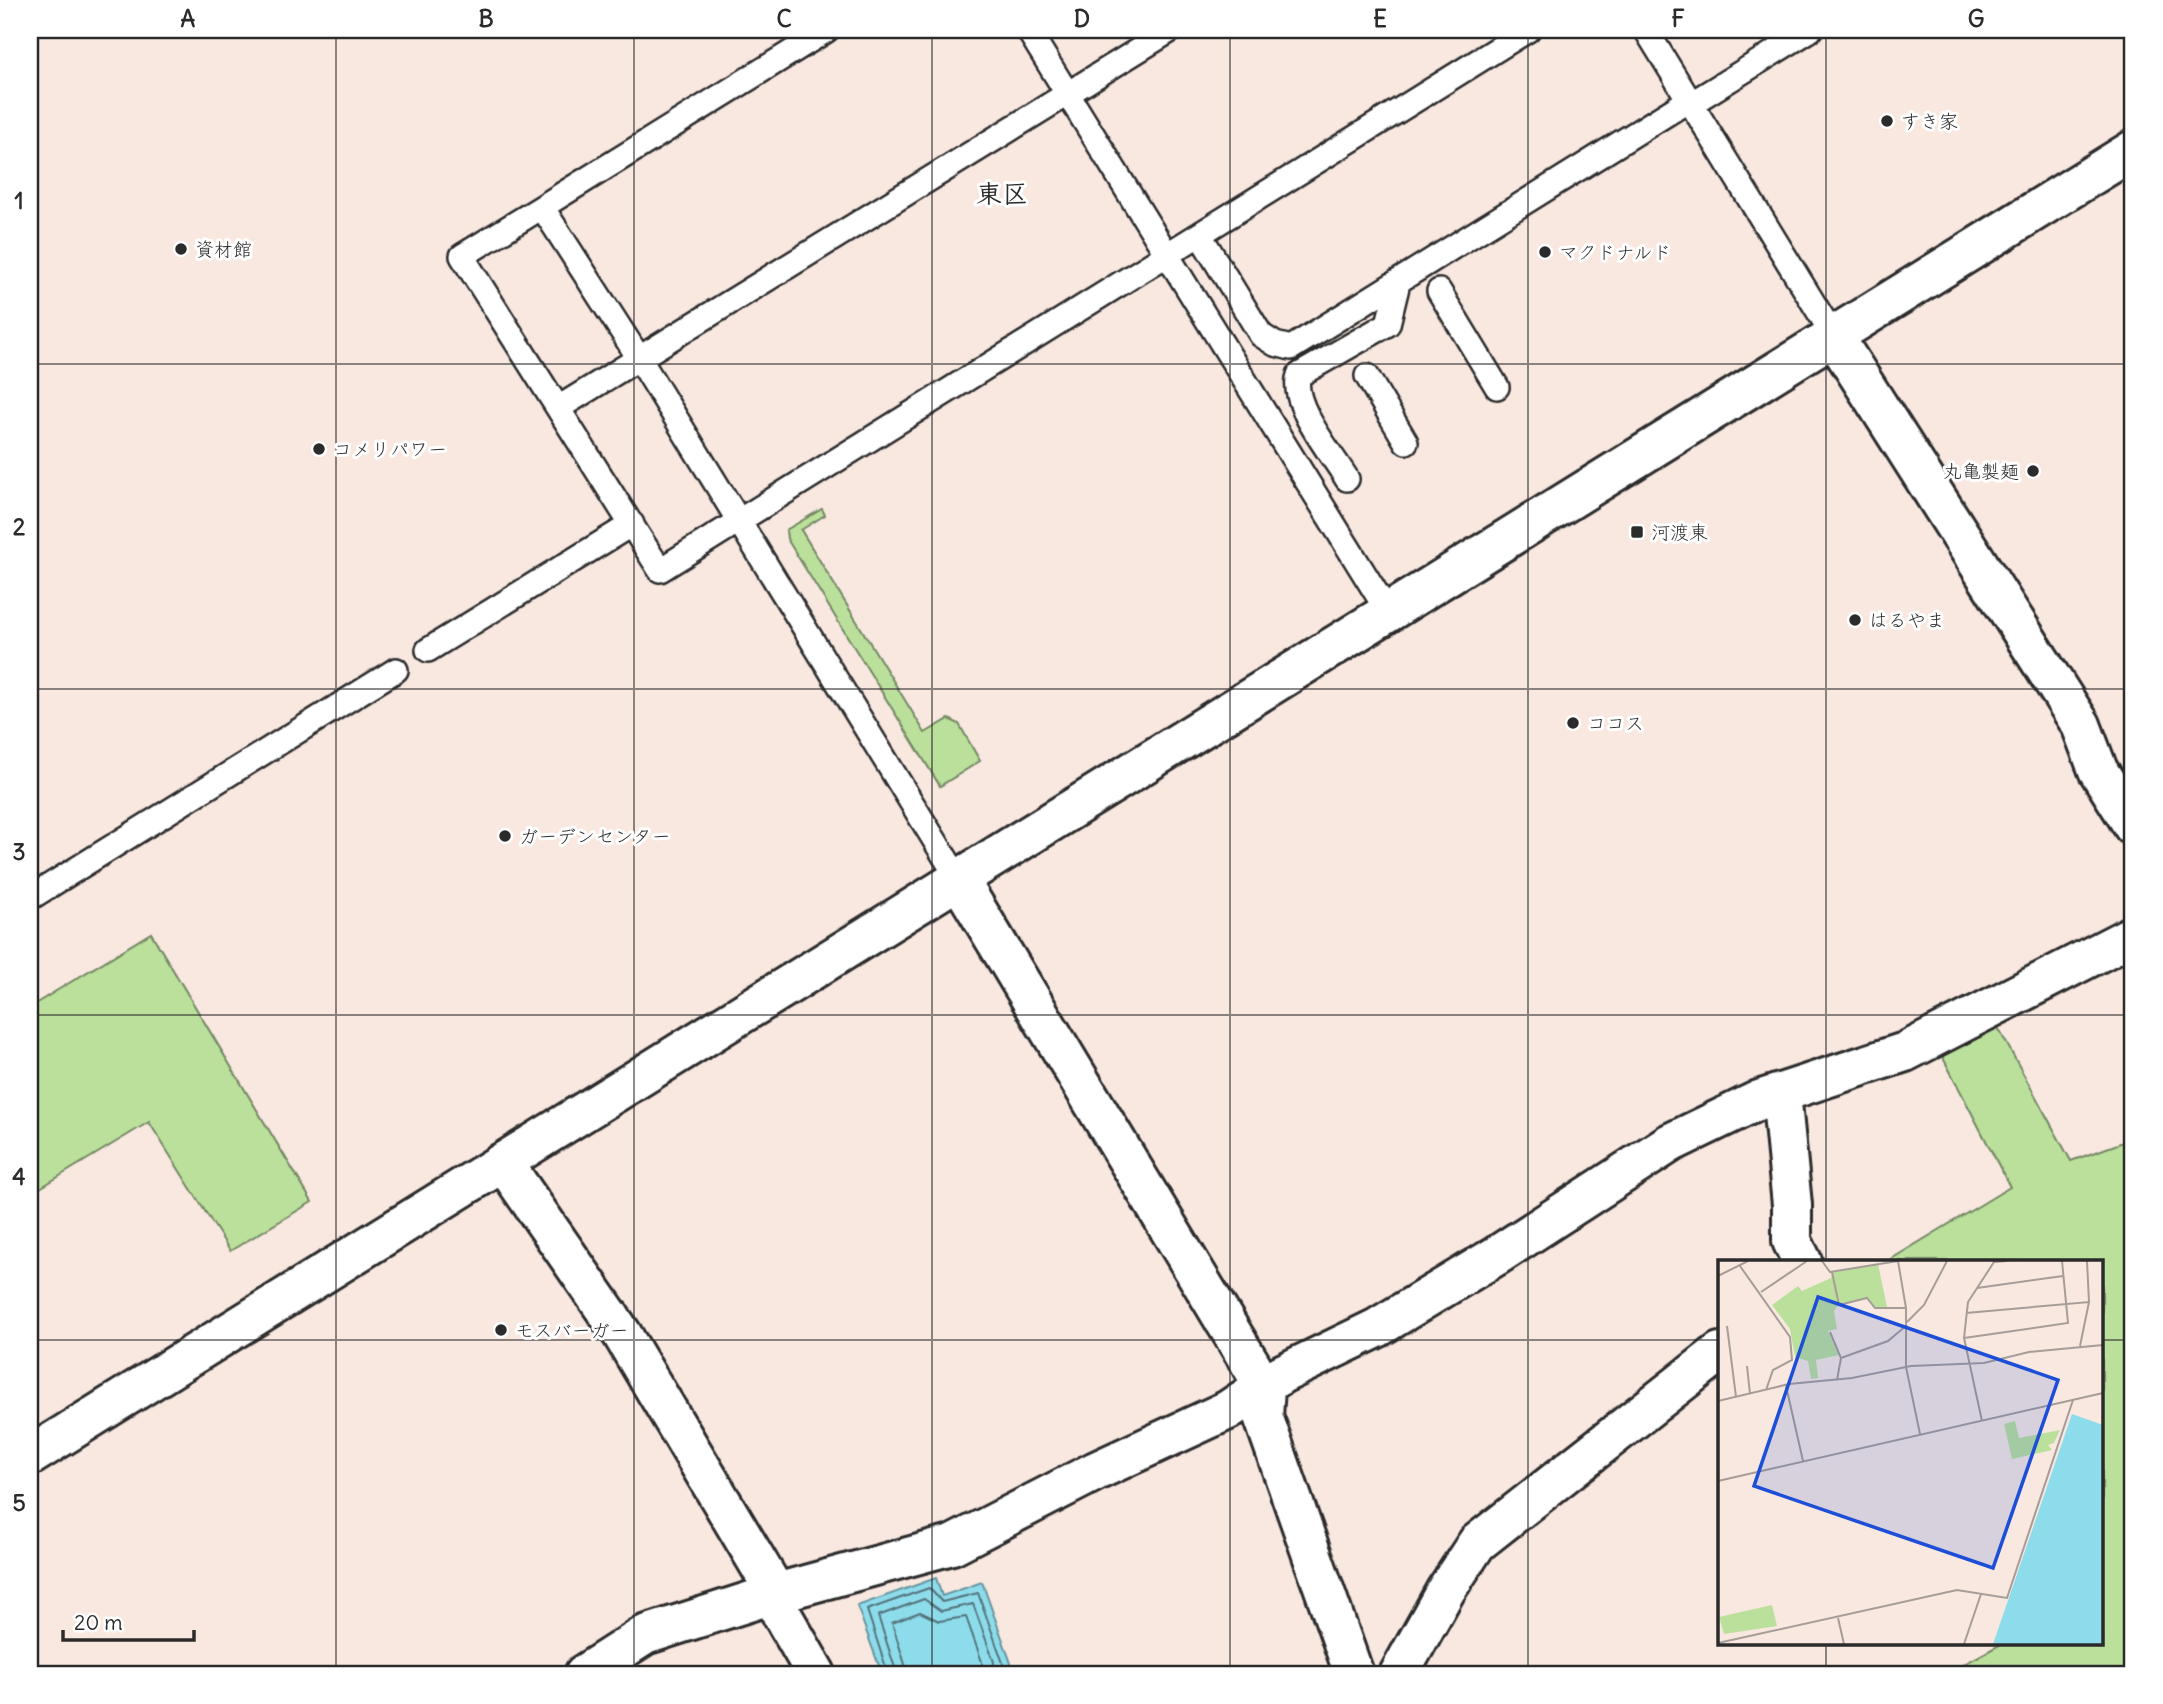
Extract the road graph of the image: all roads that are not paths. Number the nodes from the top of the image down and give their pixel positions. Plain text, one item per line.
1 (827, 30) edge
2 (1028, 30) edge
3 (1171, 30) edge
4 (1528, 30) edge
5 (1646, 30) edge
6 (1811, 30) edge
7 (1068, 94) junction
8 (1690, 102) junction
9 (2133, 149) edge
10 (542, 207) junction
11 (1200, 234) junction
12 (1167, 254) junction
13 (1398, 283) junction
14 (1439, 291) dead end
15 (1833, 335) junction
16 (639, 358) junction
17 (1367, 376) dead end
18 (1497, 387) dead end
19 (560, 407) junction
20 (1406, 442) dead end
21 (1348, 479) dead end
22 (739, 521) junction
23 (632, 524) junction
24 (1388, 612) junction
25 (428, 650) dead end
26 (396, 670) dead end
27 (2133, 827) edge
28 (959, 880) junction
29 (30, 898) edge
30 (2133, 935) edge
31 (1782, 1093) junction
32 (503, 1162) junction
33 (1802, 1260) edge
34 (1718, 1354) edge
35 (1265, 1388) junction
36 (30, 1456) edge
37 (776, 1593) junction
38 (584, 1674) edge
39 (816, 1674) edge
40 (1354, 1674) edge
41 (1399, 1674) edge

1 - 10 lane
2 - 7 lane
3 - 7 lane
4 - 11 lane
5 - 8 lane
6 - 8 lane
7 - 12 lane
7 - 16 lane
8 - 13 lane
8 - 15 lane
9 - 15 street
10 - 16 lane
10 - 19 lane
11 - 12 lane
11 - 13 lane
12 - 22 lane
12 - 24 lane
13 - 21 lane
14 - 18 lane
15 - 24 street
15 - 27 street
16 - 19 lane
16 - 22 lane
17 - 20 lane
19 - 23 lane
22 - 23 lane
22 - 28 lane
23 - 25 lane
24 - 28 street
26 - 29 lane
28 - 32 street
28 - 35 street
30 - 31 street
31 - 33 street
31 - 35 street
32 - 36 street
32 - 37 street
34 - 41 street
35 - 37 street
35 - 40 street
37 - 38 street
37 - 39 street

